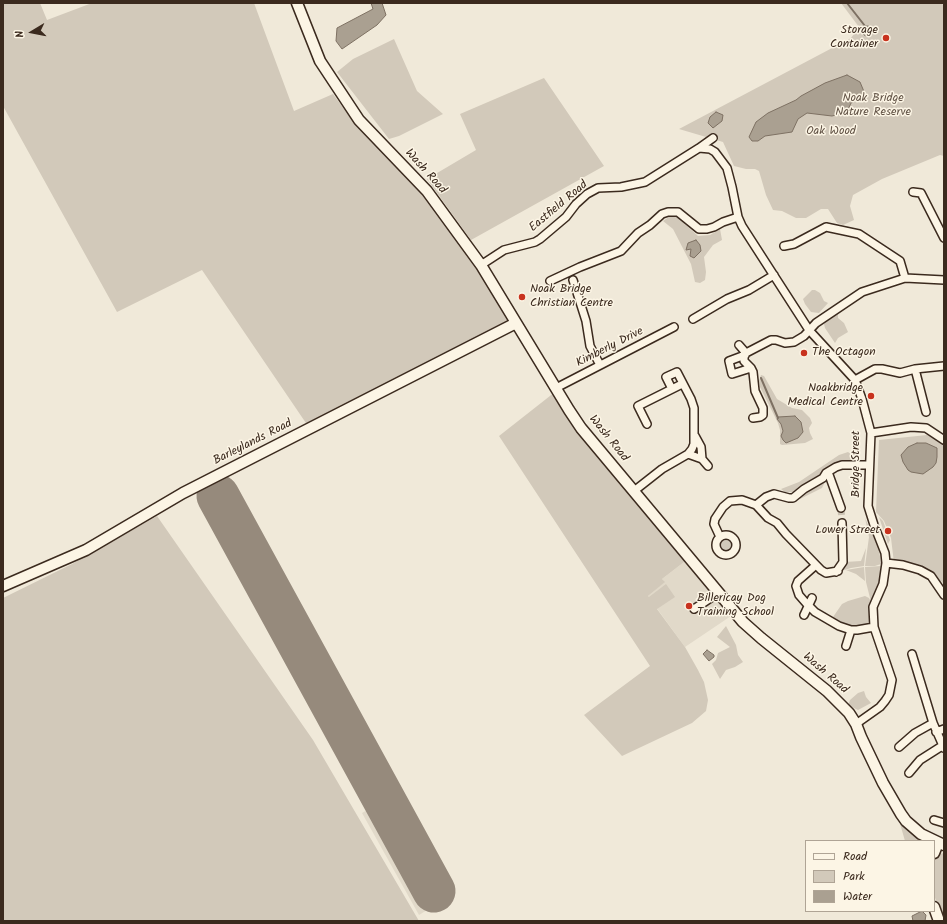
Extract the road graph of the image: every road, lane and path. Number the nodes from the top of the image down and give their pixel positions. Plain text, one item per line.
1 (297, 3) edge
2 (713, 138) dead end
3 (697, 150) junction
4 (914, 192) dead end
5 (738, 216) junction
6 (944, 238) edge
7 (784, 246) dead end
8 (481, 264) junction
9 (774, 275) junction
10 (905, 278) junction
11 (573, 280) dead end
12 (944, 280) edge
13 (550, 281) dead end
14 (693, 319) dead end
15 (516, 323) junction
16 (674, 327) dead end
17 (810, 330) junction
18 (739, 345) dead end
19 (746, 354) junction
20 (600, 365) junction
21 (944, 366) edge
22 (751, 368) junction
23 (915, 369) junction
24 (855, 380) junction
25 (682, 384) junction
26 (556, 388) junction
27 (672, 389) junction
28 (926, 412) dead end
29 (753, 418) dead end
30 (647, 424) dead end
31 (871, 433) junction
32 (694, 434) junction
33 (944, 440) edge
34 (688, 454) junction
35 (702, 460) junction
36 (869, 465) junction
37 (708, 466) dead end
38 (828, 472) junction
39 (634, 491) junction
40 (756, 505) junction
41 (841, 508) tunnel mouth
42 (842, 523) tunnel mouth
43 (720, 537) dead end
44 (886, 564) junction
45 (816, 565) junction
46 (3, 586) edge
47 (718, 593) junction
48 (944, 595) edge
49 (812, 598) dead end
50 (809, 605) junction
51 (694, 609) dead end
52 (804, 615) dead end
53 (874, 627) junction
54 (850, 630) junction
55 (846, 646) dead end
56 (912, 654) dead end
57 (933, 723) junction
58 (856, 724) junction
59 (944, 729) edge
60 (936, 732) junction
61 (899, 747) dead end
62 (943, 747) edge
63 (910, 773) dead end
64 (934, 820) dead end
65 (944, 823) edge
66 (933, 840) edge
67 (935, 909) edge
68 (940, 921) edge

1 - 8 street, Wash Road
2 - 3 street, Eastfield Road
3 - 5 street, Bridge Street
3 - 8 street, Eastfield Road
4 - 6 street
5 - 9 street, Bridge Street
5 - 13 street
7 - 10 street
8 - 15 street, Wash Road
9 - 14 street
9 - 17 street, Bridge Street
10 - 12 street
10 - 17 street
11 - 20 street
15 - 26 street, Wash Road
15 - 46 street, Barleylands Road
16 - 20 street, Kimberly Drive
17 - 19 street
17 - 24 street, Bridge Street
18 - 19 street
19 - 22 street
19 - 22 street
20 - 26 street, Kimberly Drive
21 - 23 street
22 - 29 street
23 - 24 street
23 - 28 street
24 - 31 street, Bridge Street
25 - 27 street
25 - 27 street
25 - 32 street
26 - 39 street, Wash Road
27 - 30 street
31 - 33 street
31 - 36 street, Bridge Street
32 - 34 street
32 - 35 street
34 - 35 street
34 - 39 street
35 - 37 street
36 - 38 street
36 - 44 street, Bridge Street
38 - 40 street
38 - 41 street
39 - 47 street, Wash Road
40 - 43 street
40 - 45 street
42 - 45 street
44 - 48 street
44 - 53 street, Bridge Street
45 - 50 street
47 - 51 street
47 - 58 street, Wash Road
49 - 50 street
50 - 52 street
50 - 54 street
53 - 54 street
53 - 58 street, Bridge Street
54 - 55 street
56 - 57 street
57 - 60 street
57 - 61 street
58 - 66 street, Wash Road
59 - 60 street
60 - 62 street
62 - 63 street
64 - 65 street
67 - 68 street

